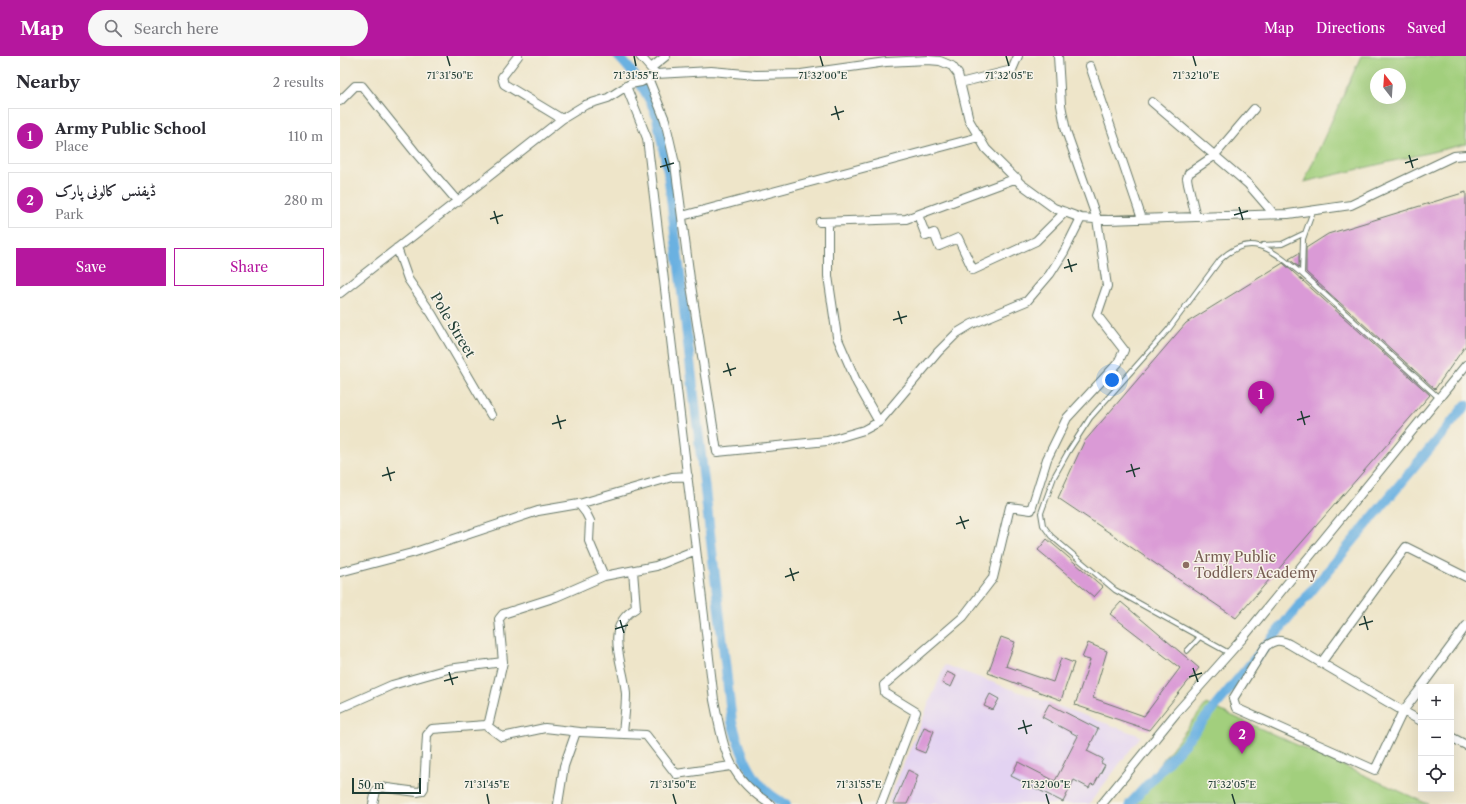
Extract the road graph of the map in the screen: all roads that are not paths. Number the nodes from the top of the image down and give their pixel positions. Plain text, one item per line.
1 (518, 56) edge
2 (640, 56) edge
3 (666, 56) edge
4 (1018, 56) edge
5 (1058, 56) edge
6 (1090, 66) dead end
7 (652, 73) junction
8 (960, 83) junction
9 (628, 85) junction
10 (340, 101) edge
11 (1152, 102) dead end
12 (1254, 109) dead end
13 (562, 119) junction
14 (979, 137) junction
15 (1466, 155) edge
16 (1214, 156) junction
17 (1016, 178) junction
18 (458, 202) junction
19 (1314, 210) junction
20 (1065, 212) junction
21 (1274, 214) junction
22 (918, 215) junction
23 (682, 216) junction
24 (1196, 217) junction
25 (1081, 218) junction
26 (1097, 219) junction
27 (1142, 219) junction
28 (1305, 233) junction
29 (1261, 246) junction
30 (397, 248) junction
31 (1302, 274) junction
32 (340, 293) edge
33 (1466, 365) edge
34 (1439, 398) junction
35 (490, 415) dead end
36 (880, 422) junction
37 (688, 476) junction
38 (579, 504) junction
39 (696, 550) junction
40 (633, 571) junction
41 (340, 572) edge
42 (604, 576) junction
43 (1466, 577) edge
44 (1466, 626) edge
45 (1200, 637) junction
46 (1187, 652) dead end
47 (1230, 654) junction
48 (502, 662) junction
49 (1321, 663) junction
50 (1423, 684) edge
51 (1418, 691) edge
52 (340, 708) edge
53 (1403, 711) junction
54 (1419, 720) edge
55 (486, 725) junction
56 (576, 732) junction
57 (623, 734) junction
58 (1454, 739) edge
59 (1466, 745) edge
60 (731, 766) junction
61 (373, 804) edge
62 (558, 804) edge
63 (770, 804) edge
64 (881, 804) edge
65 (1102, 804) edge

1 - 13 street
2 - 7 street
3 - 7 street
4 - 8 street
5 - 26 street
6 - 27 street
7 - 8 street
7 - 9 street
7 - 23 street
8 - 14 street
9 - 13 street
9 - 37 street
10 - 18 street
11 - 16 street
12 - 16 street
13 - 18 street
14 - 17 street
14 - 23 street
15 - 19 street
16 - 21 street
16 - 24 street
17 - 20 street
17 - 22 street
18 - 30 street
19 - 21 street
19 - 28 lane
20 - 22 street
20 - 25 street
21 - 24 street
22 - 36 street
23 - 36 street
24 - 27 street
25 - 26 street
25 - 36 street
26 - 27 street
26 - 64 street
28 - 29 lane
28 - 31 lane
29 - 31 lane
29 - 45 lane
30 - 32 street
30 - 35 street, Pole Street
31 - 34 lane
33 - 34 street
34 - 47 street
37 - 38 street
37 - 39 street
38 - 41 street
38 - 42 street
39 - 40 street
39 - 60 street
40 - 42 street
40 - 57 street
42 - 48 street
43 - 49 street
44 - 50 street
45 - 46 lane
45 - 47 lane
47 - 65 street
48 - 52 street
48 - 55 street
49 - 53 street
49 - 53 street
51 - 53 street
53 - 54 street
55 - 56 street
55 - 61 street
56 - 57 street
56 - 62 street
57 - 60 street
58 - 59 street
60 - 63 street

